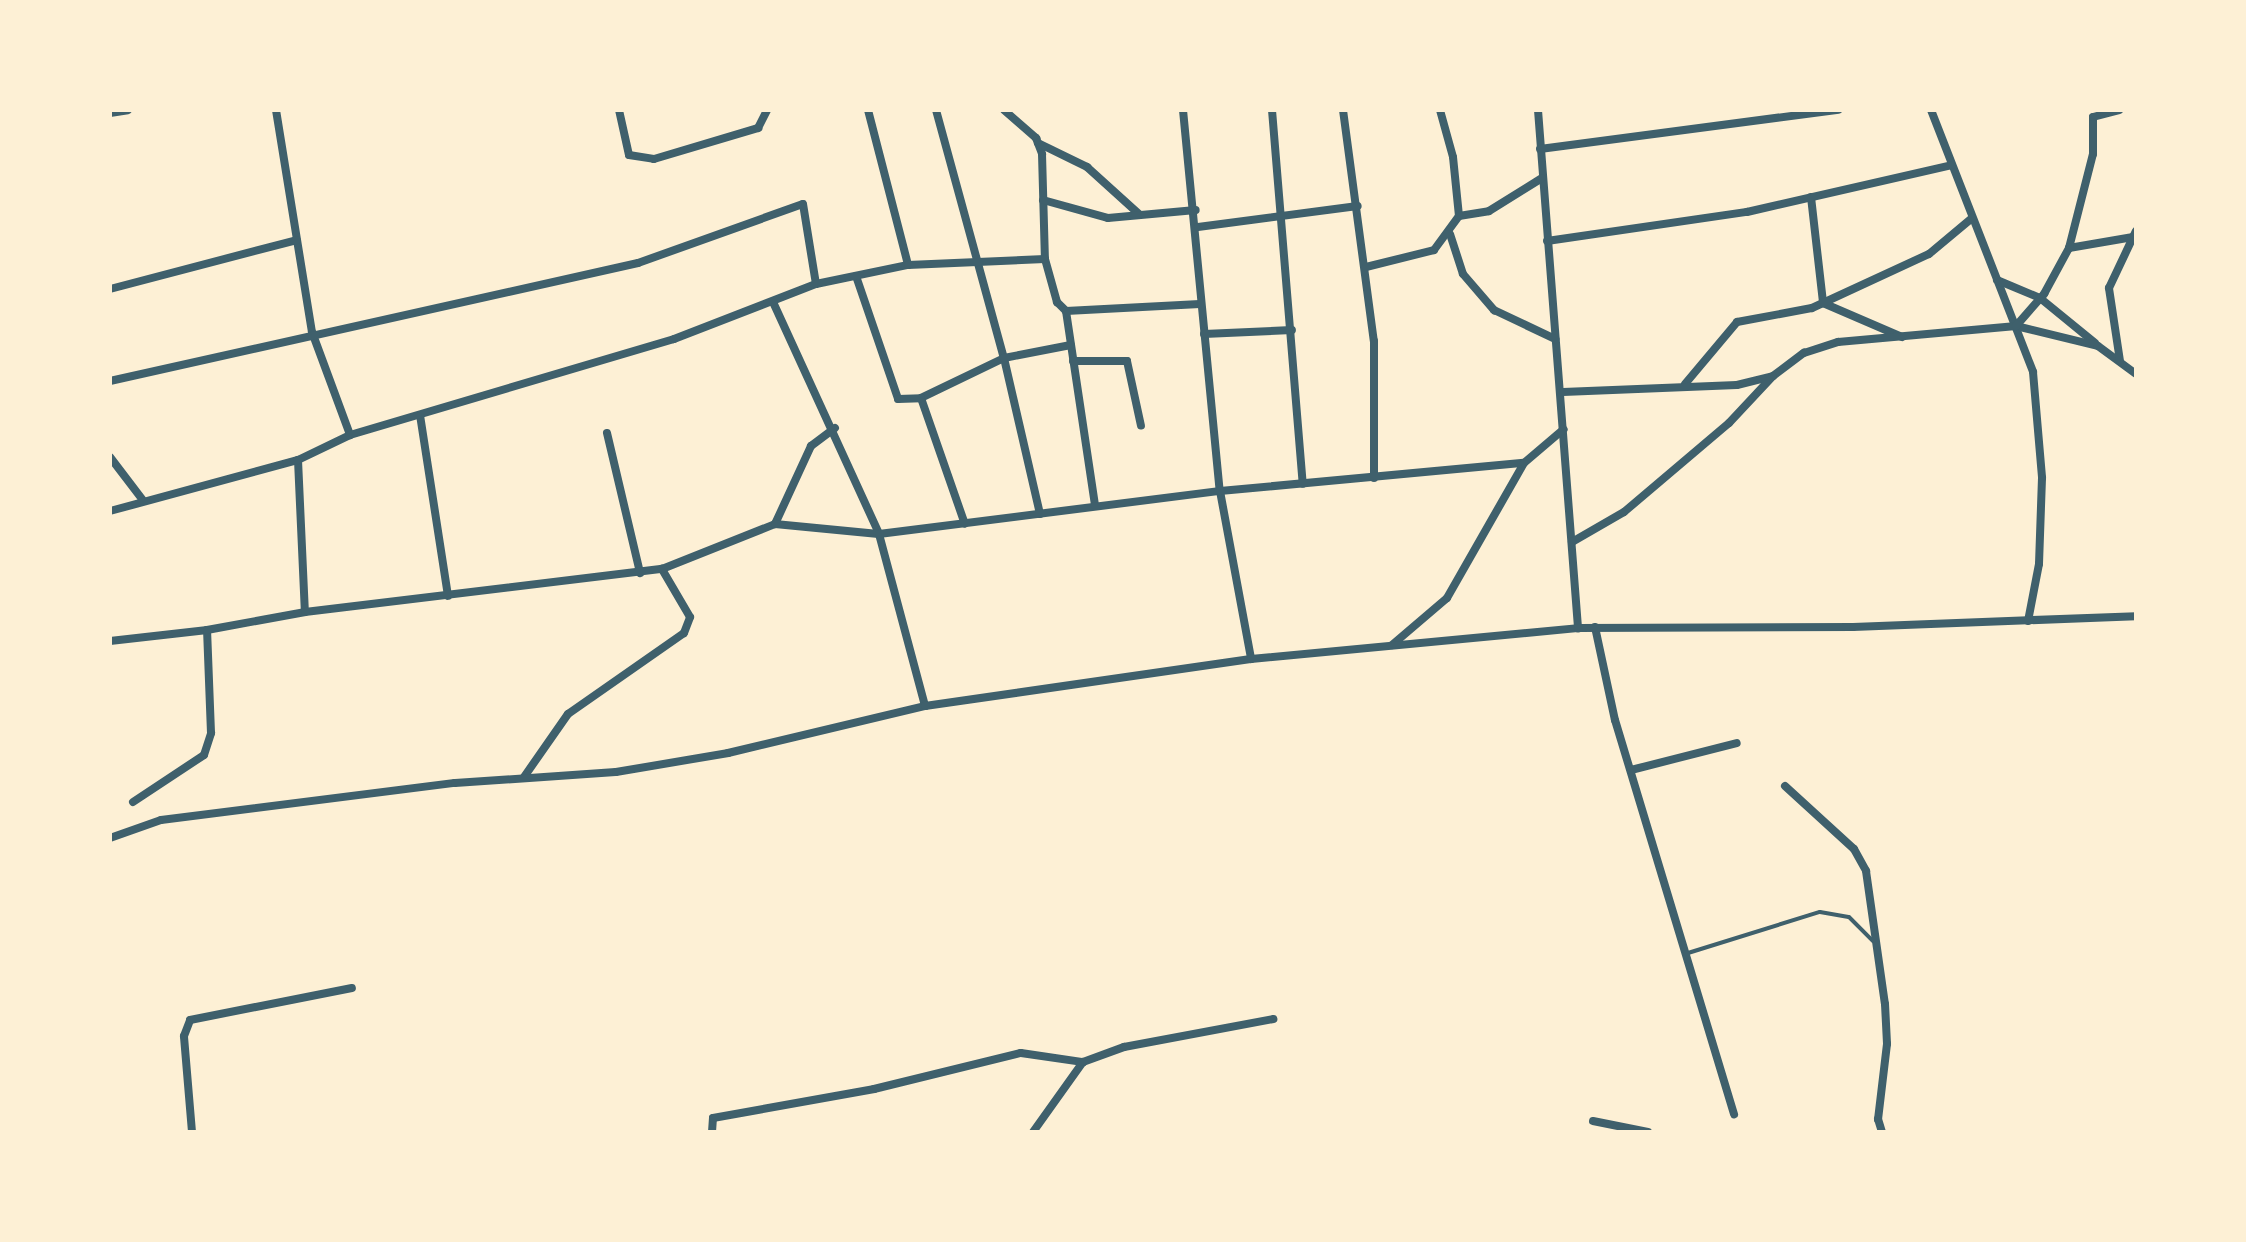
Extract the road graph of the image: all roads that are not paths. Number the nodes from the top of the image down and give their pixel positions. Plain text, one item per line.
1 (128, 110) edge
2 (276, 110) edge
3 (619, 110) edge
4 (767, 110) edge
5 (868, 110) edge
6 (936, 110) edge
7 (1004, 110) edge
8 (1183, 110) edge
9 (1272, 110) edge
10 (1343, 110) edge
11 (1440, 110) edge
12 (1538, 110) edge
13 (1838, 110) edge
14 (1931, 110) edge
15 (2119, 110) edge
16 (110, 113) edge
17 (2092, 113) edge
18 (1038, 143) junction
19 (1540, 149) junction
20 (1952, 165) junction
21 (1542, 178) junction
22 (1811, 197) junction
23 (1043, 200) junction
24 (1358, 206) junction
25 (1196, 210) junction
26 (1139, 214) junction
27 (1283, 215) junction
28 (1459, 216) junction
29 (1972, 218) junction
30 (1198, 227) junction
31 (1450, 234) junction
32 (2134, 234) edge
33 (297, 240) junction
34 (1547, 241) junction
35 (2069, 248) junction
36 (1045, 259) junction
37 (974, 262) junction
38 (908, 265) junction
39 (1366, 267) junction
40 (856, 276) junction
41 (1997, 280) junction
42 (816, 284) junction
43 (110, 289) edge
44 (2040, 298) junction
45 (773, 302) junction
46 (1823, 303) junction
47 (1200, 304) junction
48 (1066, 311) junction
49 (2016, 326) junction
50 (1292, 330) junction
51 (312, 332) junction
52 (1204, 334) junction
53 (1903, 337) junction
54 (1555, 339) junction
55 (1071, 345) junction
56 (2098, 346) junction
57 (1004, 358) junction
58 (1073, 361) junction
59 (2120, 361) junction
60 (2136, 374) edge
61 (1773, 376) junction
62 (110, 381) edge
63 (1685, 384) junction
64 (1563, 392) junction
65 (921, 398) junction
66 (420, 415) junction
67 (1141, 426) dead end
68 (835, 428) junction
69 (1564, 429) junction
70 (607, 433) dead end
71 (350, 435) junction
72 (110, 457) edge
73 (298, 460) junction
74 (1524, 463) junction
75 (1374, 478) junction
76 (1303, 484) junction
77 (1220, 491) junction
78 (142, 499) junction
79 (1095, 506) junction
80 (110, 511) edge
81 (1040, 514) junction
82 (775, 524) junction
83 (965, 524) junction
84 (879, 534) junction
85 (1572, 542) junction
86 (662, 569) junction
87 (640, 573) junction
88 (448, 596) junction
89 (305, 612) junction
90 (2136, 616) edge
91 (2028, 621) junction
92 (1595, 627) junction
93 (1578, 628) junction
94 (207, 630) junction
95 (110, 641) edge
96 (1391, 645) junction
97 (1251, 659) junction
98 (925, 706) junction
99 (1737, 743) dead end
100 (1631, 770) junction
101 (524, 777) junction
102 (1785, 786) dead end
103 (133, 802) dead end
104 (110, 838) edge
105 (1878, 946) junction
106 (1688, 953) junction
107 (352, 988) dead end
108 (1273, 1019) dead end
109 (1083, 1062) junction
110 (1734, 1114) dead end
111 (1593, 1121) dead end
112 (192, 1132) edge
113 (712, 1132) edge
114 (1033, 1132) edge
115 (1648, 1132) edge
116 (1882, 1132) edge

1 - 16 street
2 - 33 street
3 - 4 street
5 - 38 street
6 - 37 street
7 - 18 street
8 - 25 street
9 - 27 street
10 - 24 street
11 - 28 street
12 - 19 street
13 - 19 street
14 - 20 street
15 - 17 street
17 - 35 street
18 - 23 street
18 - 26 street
19 - 21 street
20 - 22 street
20 - 29 street
21 - 28 street
21 - 34 street
22 - 34 street
22 - 46 street
23 - 26 street
23 - 36 street
24 - 27 street
24 - 39 street
25 - 26 street
25 - 30 street
27 - 30 street
27 - 50 street
28 - 31 street
29 - 41 street
29 - 46 street
30 - 47 street
31 - 39 street
31 - 54 street
32 - 35 street
32 - 59 street
33 - 43 street
33 - 51 street
34 - 54 street
35 - 44 street
36 - 37 street
36 - 48 street
37 - 38 street
37 - 57 street
38 - 40 street
39 - 75 street
40 - 42 street
40 - 65 street
41 - 44 street
41 - 49 street
42 - 45 street
42 - 51 street
44 - 49 street
44 - 56 street
45 - 66 street
45 - 68 street
46 - 53 street
46 - 63 street
47 - 48 street
47 - 52 street
48 - 55 street
49 - 53 street
49 - 56 street
49 - 91 street
50 - 52 street
50 - 76 street
51 - 62 street
51 - 71 street
52 - 77 street
53 - 61 street
54 - 64 street
55 - 57 street
55 - 58 street
56 - 59 street
57 - 65 street
57 - 81 street
58 - 67 street
58 - 79 street
59 - 60 street
61 - 63 street
61 - 85 street
63 - 64 street
64 - 69 street
65 - 83 street
66 - 71 street
66 - 88 street
68 - 82 street
68 - 84 street
69 - 74 street
69 - 85 street
70 - 87 street
71 - 73 street
72 - 78 street
73 - 78 street
73 - 89 street
74 - 75 street
74 - 96 street
75 - 76 street
76 - 77 street
77 - 79 street
77 - 97 street
78 - 80 street
79 - 81 street
81 - 83 street
82 - 84 street
82 - 86 street
83 - 84 street
84 - 98 street
85 - 93 street
86 - 87 street
86 - 101 street
87 - 88 street
88 - 89 street
89 - 94 street
90 - 91 street
91 - 92 street
92 - 93 street
92 - 100 street
93 - 96 street
94 - 95 street
94 - 103 street
96 - 97 street
97 - 98 street
98 - 101 street
99 - 100 street
100 - 106 street
101 - 104 street
102 - 105 street
105 - 106 lane
105 - 116 street
106 - 110 street
107 - 112 street
108 - 109 street
109 - 113 street
109 - 114 street
111 - 115 street

